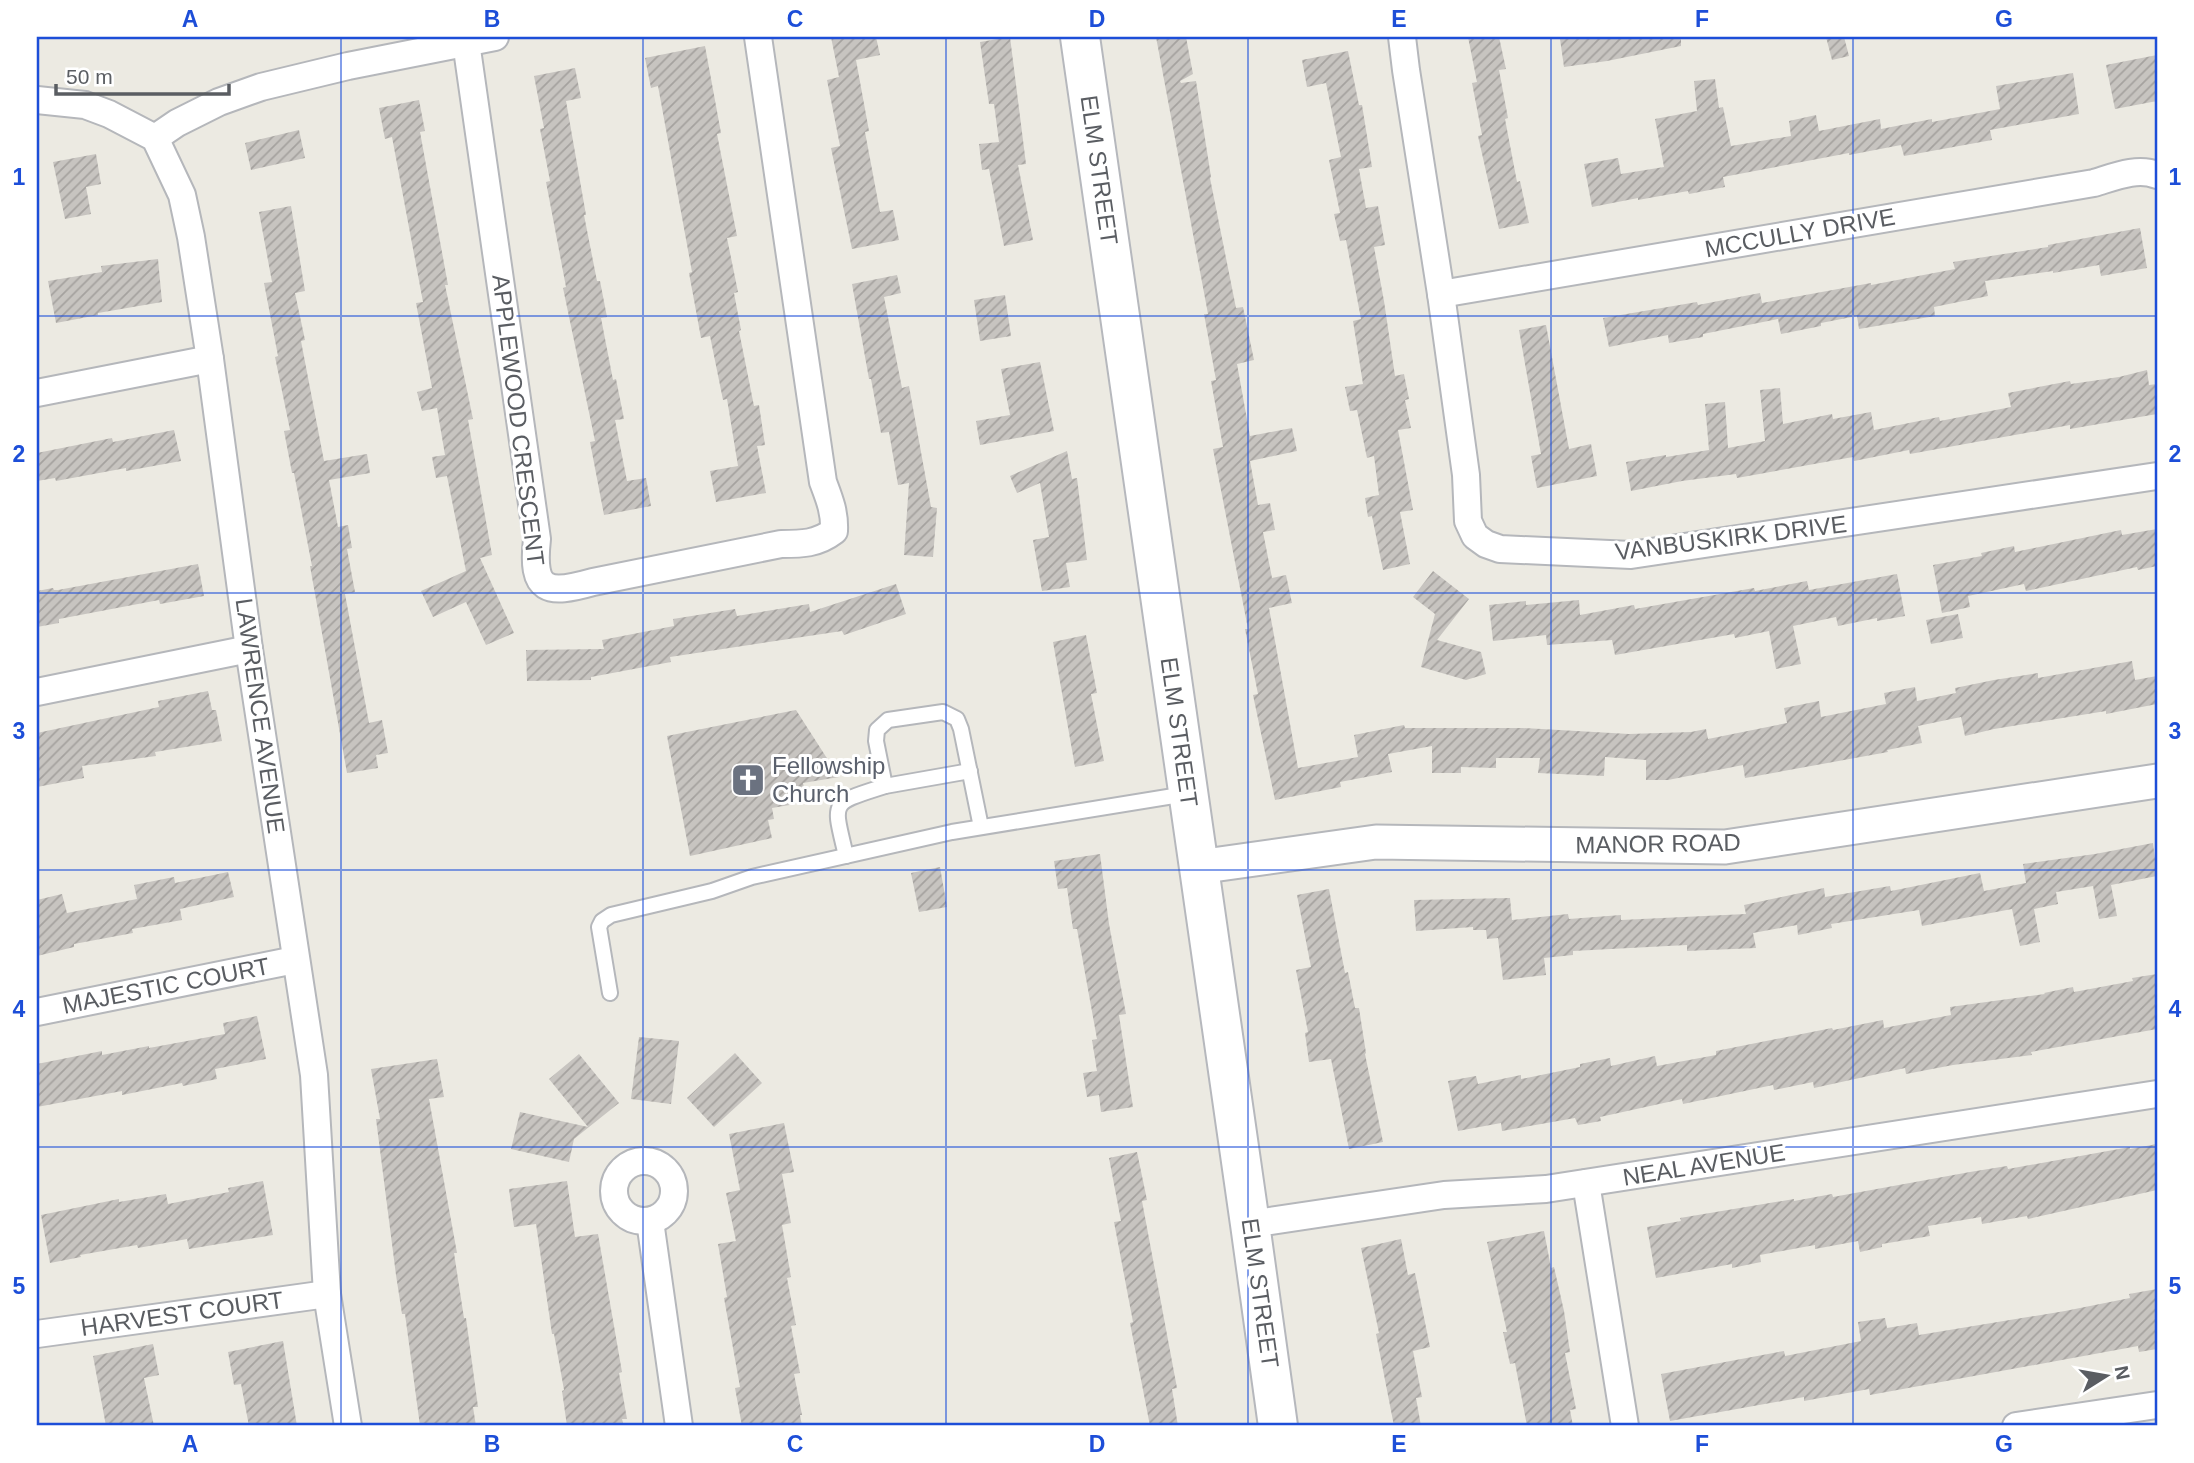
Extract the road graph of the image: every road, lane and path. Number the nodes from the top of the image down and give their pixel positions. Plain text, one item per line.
1 (495, 37) edge
2 (758, 37) edge
3 (1080, 37) edge
4 (1402, 37) edge
5 (466, 42) junction
6 (37, 100) edge
7 (155, 138) junction
8 (2157, 174) edge
9 (1441, 293) junction
10 (209, 359) junction
11 (37, 393) edge
12 (2157, 475) edge
13 (249, 649) junction
14 (37, 692) edge
15 (970, 771) junction
16 (2157, 781) edge
17 (885, 786) junction
18 (1188, 794) junction
19 (981, 827) junction
20 (846, 856) junction
21 (1198, 867) junction
22 (296, 960) junction
23 (610, 993) dead end
24 (37, 1012) edge
25 (2157, 1094) edge
26 (1586, 1183) junction
27 (650, 1221) dead end
28 (1250, 1224) junction
29 (327, 1294) junction
30 (37, 1334) edge
31 (2157, 1405) edge
32 (348, 1426) edge
33 (679, 1426) edge
34 (1278, 1426) edge
35 (1625, 1426) edge
36 (2016, 1426) edge

1 - 5 street
2 - 5 street, APPLEWOOD CRESCENT
3 - 18 main road, ELM STREET
4 - 9 street, VANBUSKIRK DRIVE
5 - 7 street
6 - 7 street
7 - 10 street, LAWRENCE AVENUE
8 - 9 street, MCCULLY DRIVE
9 - 12 street, VANBUSKIRK DRIVE
10 - 11 street
10 - 13 street, LAWRENCE AVENUE
13 - 14 street
13 - 22 street, LAWRENCE AVENUE
15 - 17 lane
15 - 17 lane
15 - 19 lane
16 - 21 street, MANOR ROAD
17 - 20 lane
18 - 19 lane
18 - 21 main road, ELM STREET
19 - 20 lane
20 - 23 lane
21 - 28 main road, ELM STREET
22 - 24 street, MAJESTIC COURT
22 - 29 street, LAWRENCE AVENUE
25 - 26 street, NEAL AVENUE
26 - 28 street, NEAL AVENUE
26 - 35 street
27 - 33 street
28 - 34 main road, ELM STREET
29 - 30 street, HARVEST COURT
29 - 32 street, LAWRENCE AVENUE
31 - 36 street

